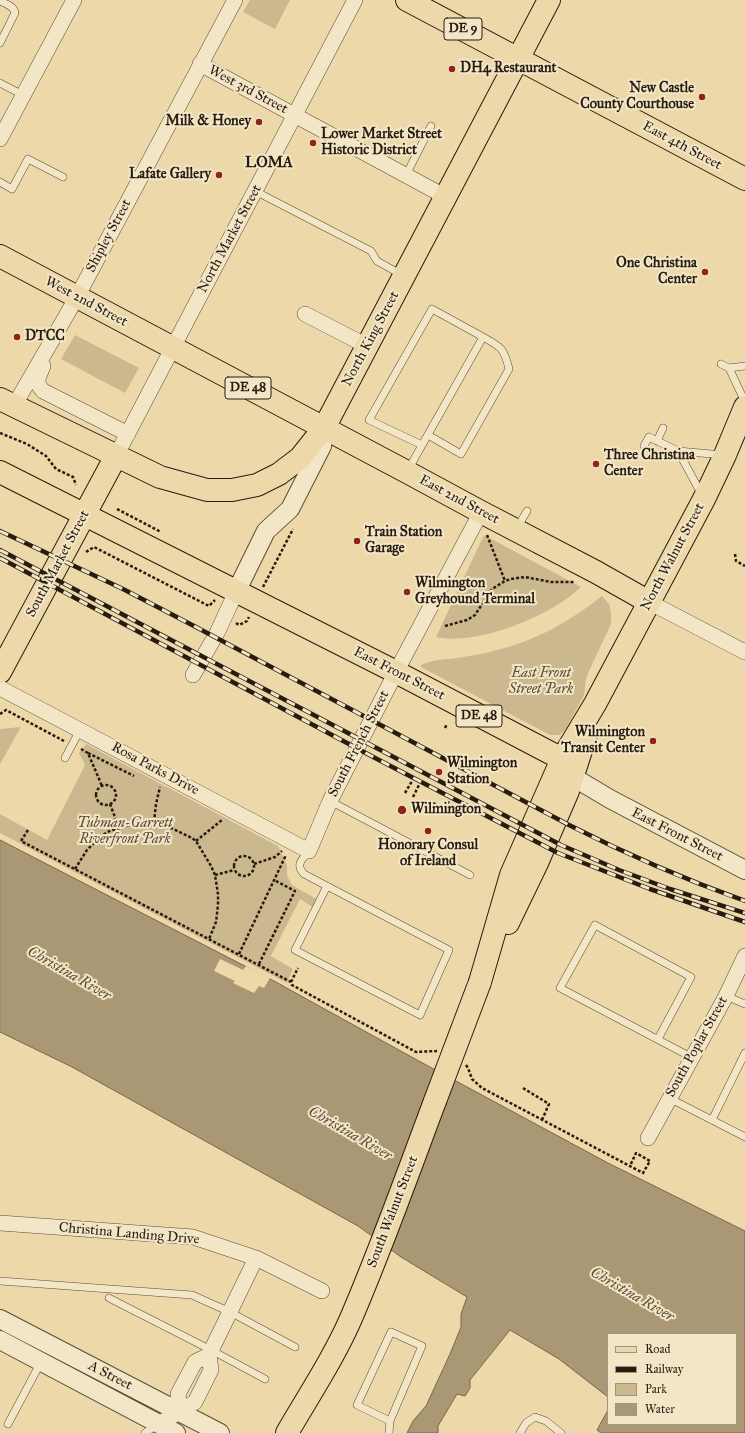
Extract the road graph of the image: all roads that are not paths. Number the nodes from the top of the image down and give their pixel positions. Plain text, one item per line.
1 (74, 0) edge
2 (235, 0) edge
3 (355, 0) edge
4 (407, 0) edge
5 (550, 0) edge
6 (0, 1) edge
7 (0, 44) edge
8 (518, 59) junction
9 (200, 64) junction
10 (0, 83) edge
11 (24, 95) junction
12 (295, 115) junction
13 (431, 126) dead end
14 (0, 139) edge
15 (406, 175) junction
16 (63, 177) dead end
17 (745, 179) edge
18 (0, 182) edge
19 (255, 191) junction
20 (446, 197) junction
21 (0, 256) edge
22 (404, 276) junction
23 (77, 297) junction
24 (305, 314) dead end
25 (55, 333) junction
26 (483, 337) junction
27 (367, 346) junction
28 (173, 348) junction
29 (721, 364) dead end
30 (745, 366) edge
31 (729, 368) junction
32 (745, 402) edge
33 (7, 403) edge
34 (745, 407) edge
35 (324, 428) junction
36 (663, 428) dead end
37 (128, 434) junction
38 (428, 435) junction
39 (657, 441) junction
40 (422, 445) junction
41 (644, 446) dead end
42 (678, 452) junction
43 (725, 455) junction
44 (116, 456) junction
45 (0, 472) edge
46 (407, 472) junction
47 (704, 499) junction
48 (527, 511) dead end
49 (480, 512) junction
50 (85, 515) junction
51 (516, 530) junction
52 (236, 592) junction
53 (649, 602) junction
54 (745, 652) edge
55 (0, 672) edge
56 (396, 672) junction
57 (193, 675) dead end
58 (0, 688) edge
59 (80, 730) junction
60 (65, 758) dead end
61 (567, 768) junction
62 (330, 801) junction
63 (309, 851) junction
64 (529, 858) joint
65 (745, 870) edge
66 (470, 875) dead end
67 (327, 886) junction
68 (745, 956) edge
69 (726, 996) junction
70 (745, 1004) edge
71 (658, 1039) junction
72 (745, 1053) edge
73 (692, 1057) junction
74 (669, 1098) junction
75 (712, 1120) junction
76 (745, 1137) edge
77 (648, 1138) dead end
78 (0, 1223) edge
79 (256, 1258) junction
80 (0, 1281) edge
81 (322, 1291) dead end
82 (109, 1298) dead end
83 (230, 1312) junction
84 (0, 1319) edge
85 (0, 1340) edge
86 (295, 1347) dead end
87 (210, 1352) junction
88 (41, 1362) junction
89 (265, 1379) dead end
90 (180, 1412) junction
91 (390, 1421) junction
92 (8, 1424) dead end
93 (152, 1429) edge
94 (176, 1433) edge
95 (220, 1433) edge
96 (287, 1433) edge
97 (389, 1433) edge
98 (520, 1433) edge
99 (561, 1433) edge

1 - 11 street
2 - 9 street, Shipley Street
3 - 12 street, North Market Street
4 - 8 main road, East 4th Street / DE 9
5 - 8 main road, North King Street
6 - 7 lane
8 - 17 main road, East 4th Street / DE 9
8 - 20 main road, North King Street
9 - 12 street, West 3rd Street
9 - 23 street, Shipley Street
10 - 11 lane
11 - 14 street
12 - 15 street, West 3rd Street
12 - 19 street, North Market Street
13 - 15 lane
15 - 20 street, West 3rd Street
16 - 18 lane
19 - 22 lane
19 - 28 street, North Market Street
20 - 22 main road, North King Street
21 - 23 main road, West 2nd Street / DE 48
22 - 27 main road, North King Street
23 - 25 street, Shipley Street
23 - 28 main road, West 2nd Street / DE 48
24 - 27 street
25 - 33 street, Shipley Street
25 - 37 street
26 - 38 lane
26 - 38 lane
26 - 40 lane
27 - 35 main road, North King Street
28 - 35 main road, East 2nd Street / DE 48
28 - 37 street, North Market Street
29 - 31 lane
30 - 31 lane
31 - 32 lane
33 - 44 main road
34 - 43 main road, North Walnut Street
35 - 44 main road
35 - 46 main road, East 2nd Street / DE 48
35 - 52 street, North King Street
36 - 39 lane
37 - 44 street, North Market Street
38 - 40 lane
39 - 41 lane
39 - 42 lane
40 - 46 lane
42 - 43 lane
42 - 47 lane
43 - 47 main road, North Walnut Street
44 - 50 main road, South Market Street
45 - 50 main road, DE 48
46 - 49 main road, East 2nd Street / DE 48
47 - 53 main road, North Walnut Street
48 - 51 lane
49 - 51 main road, East 2nd Street / DE 48
49 - 56 street, South French Street
50 - 52 main road, East Front Street / DE 48
50 - 55 main road, South Market Street
51 - 53 main road, East 2nd Street / DE 48
52 - 56 main road, East Front Street / DE 48
52 - 57 street, North King Street
53 - 54 street, East 2nd Street
53 - 61 main road, North Walnut Street
56 - 61 main road, East Front Street / DE 48
56 - 62 street, South French Street
58 - 59 street, Rosa Parks Drive
59 - 60 lane
59 - 63 street, Rosa Parks Drive
61 - 64 main road, North Walnut Street
61 - 65 street, East Front Street
62 - 63 street, South French Street
62 - 66 lane
63 - 67 lane
64 - 96 main road, South Walnut Street, bridge
67 - 67 lane
68 - 69 street, South Poplar Street
69 - 70 lane
69 - 73 street, South Poplar Street
71 - 71 lane
71 - 73 lane
72 - 75 lane
73 - 74 street, South Poplar Street
74 - 75 lane
74 - 77 street, South Poplar Street
75 - 76 lane
78 - 79 street, Christina Landing Drive
79 - 81 street, Christina Landing Drive
79 - 83 street
80 - 83 lane
82 - 87 lane
83 - 86 lane
83 - 87 street
84 - 90 street, A Street
85 - 88 street, A Street
87 - 89 lane
87 - 90 street
88 - 92 lane
88 - 93 street, A Street
90 - 93 street
90 - 95 street, A Street
91 - 91 lane
91 - 97 lane
93 - 94 street, A Street
98 - 99 lane

